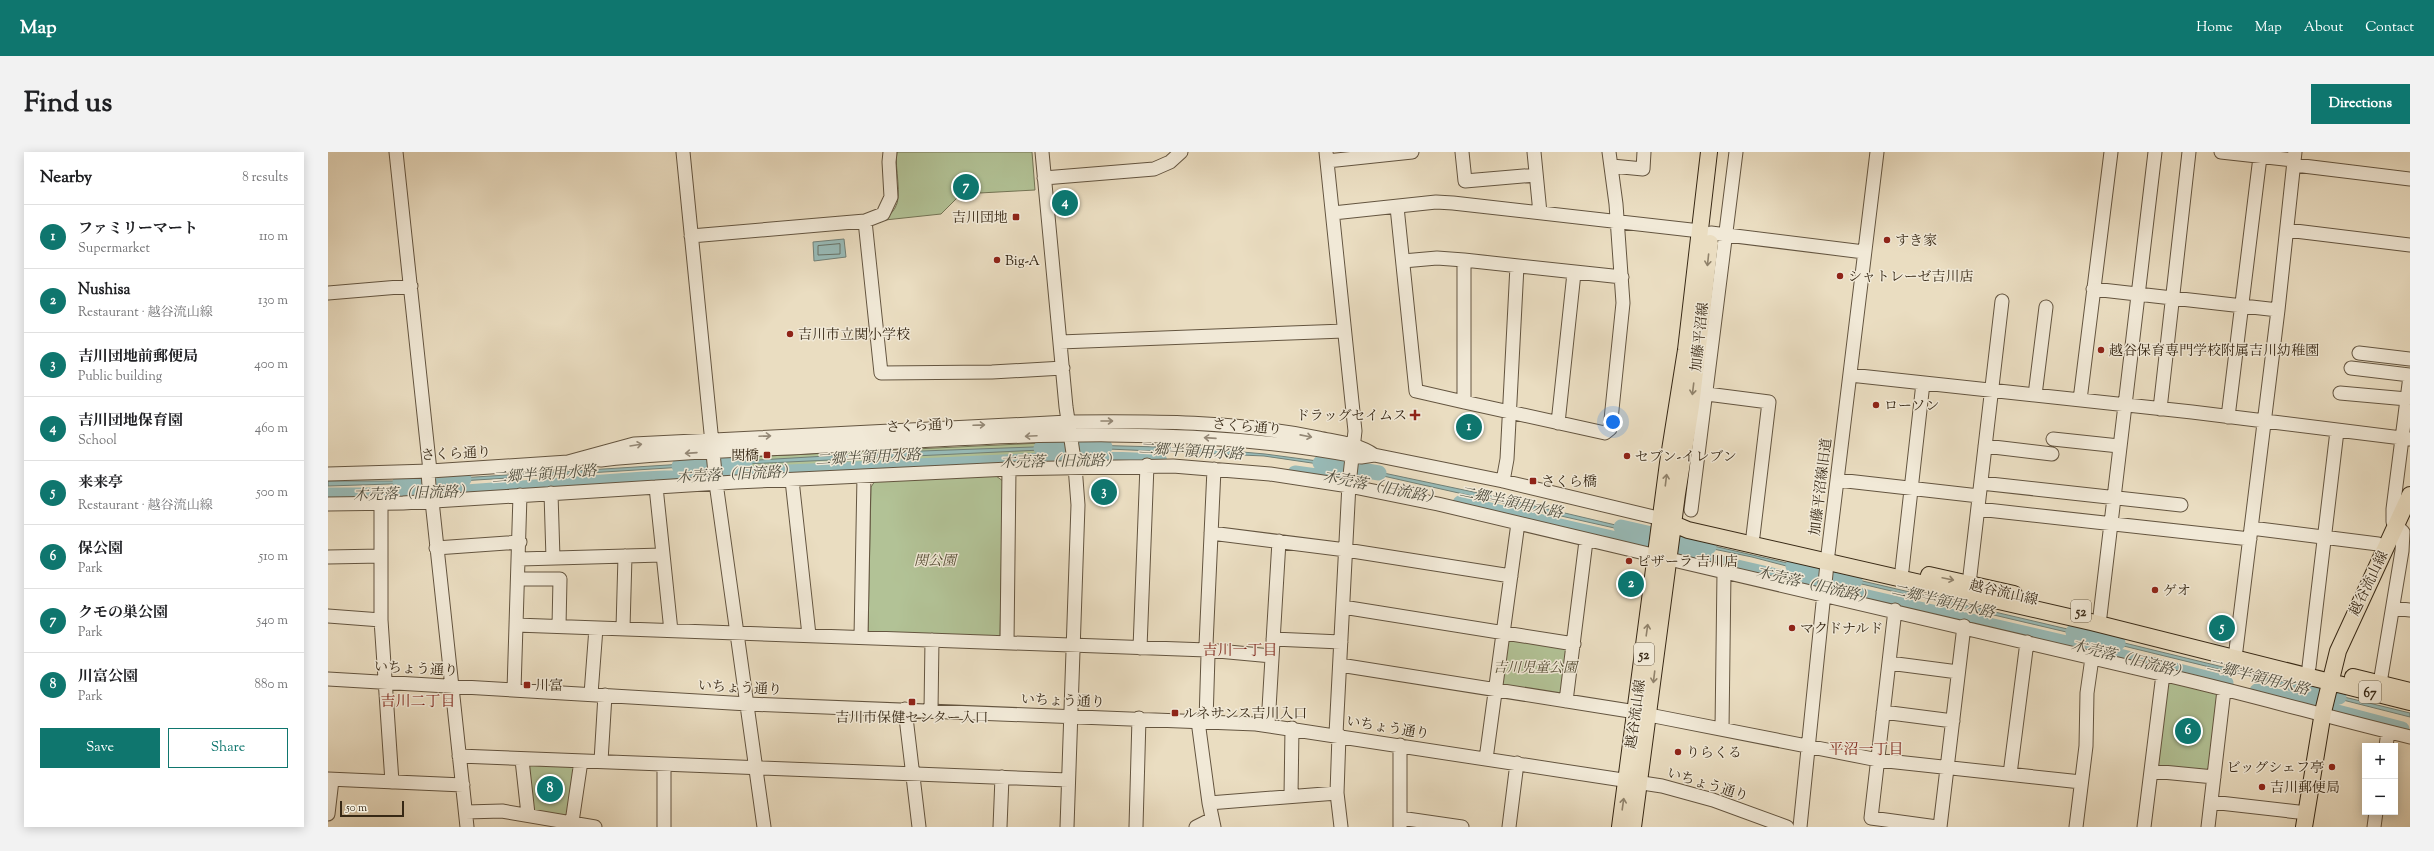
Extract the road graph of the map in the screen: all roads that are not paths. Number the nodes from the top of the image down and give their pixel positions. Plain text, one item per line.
1 (396, 152) edge
2 (683, 152) edge
3 (890, 152) edge
4 (1042, 152) edge
5 (1181, 152) edge
6 (1412, 152) edge
7 (1462, 152) edge
8 (1534, 152) edge
9 (1609, 152) edge
10 (1644, 152) edge
11 (1709, 152) edge
12 (1720, 152) edge
13 (1736, 152) edge
14 (1877, 152) edge
15 (2111, 152) edge
16 (2155, 152) edge
17 (2189, 152) edge
18 (2221, 152) edge
19 (1327, 156) edge
20 (2260, 157) junction
21 (2295, 159) edge
22 (1612, 166) junction
23 (1536, 175) junction
24 (1044, 178) junction
25 (2410, 179) edge
26 (1397, 207) junction
27 (1333, 213) junction
28 (1540, 213) junction
29 (865, 221) junction
30 (1617, 222) junction
31 (2287, 230) junction
32 (1712, 233) junction
33 (692, 236) junction
34 (2410, 245) edge
35 (1864, 252) junction
36 (1464, 260) junction
37 (1403, 261) junction
38 (1517, 266) junction
39 (1574, 273) junction
40 (1622, 277) junction
41 (411, 286) junction
42 (2093, 289) junction
43 (328, 293) edge
44 (2138, 295) junction
45 (2172, 298) junction
46 (2002, 301) dead end
47 (2242, 306) junction
48 (2046, 307) dead end
49 (2278, 310) junction
50 (1344, 331) junction
51 (1060, 342) junction
52 (1705, 351) junction
53 (2359, 353) dead end
54 (2410, 359) edge
55 (1063, 368) junction
56 (2351, 368) dead end
57 (1850, 375) junction
58 (2410, 375) edge
59 (1923, 383) junction
60 (1992, 391) junction
61 (2340, 393) dead end
62 (1707, 394) junction
63 (2036, 395) junction
64 (2407, 399) junction
65 (2080, 400) junction
66 (1464, 402) junction
67 (2124, 405) junction
68 (2160, 409) junction
69 (1508, 412) junction
70 (2228, 417) junction
71 (2264, 421) junction
72 (1558, 423) junction
73 (2337, 431) junction
74 (1069, 433) junction
75 (2053, 439) dead end
76 (2406, 439) edge
77 (1986, 446) junction
78 (2119, 446) junction
79 (712, 449) junction
80 (1352, 454) junction
81 (2052, 454) dead end
82 (1075, 464) junction
83 (1147, 465) junction
84 (1009, 469) junction
85 (1214, 469) junction
86 (429, 473) junction
87 (328, 474) edge
88 (864, 476) junction
89 (792, 480) junction
90 (1838, 480) junction
91 (716, 481) junction
92 (1503, 481) junction
93 (1349, 485) junction
94 (656, 487) junction
95 (1911, 489) junction
96 (551, 493) junction
97 (520, 494) junction
98 (2410, 495) edge
99 (1979, 496) junction
100 (2114, 497) junction
101 (431, 501) junction
102 (381, 503) junction
103 (328, 504) edge
104 (2181, 505) dead end
105 (1691, 510) dead end
106 (1518, 523) junction
107 (2111, 523) junction
108 (1669, 525) junction
109 (2403, 531) edge
110 (1211, 533) junction
111 (2251, 534) junction
112 (1753, 536) junction
113 (2325, 537) junction
114 (1279, 541) junction
115 (1586, 541) junction
116 (520, 542) junction
117 (436, 548) junction
118 (2386, 548) junction
119 (1346, 550) junction
120 (662, 555) junction
121 (380, 556) junction
122 (625, 556) junction
123 (328, 557) edge
124 (1665, 557) junction
125 (554, 558) junction
126 (2406, 558) edge
127 (520, 559) junction
128 (1827, 562) junction
129 (1902, 570) junction
130 (1724, 572) junction
131 (1511, 576) junction
132 (519, 578) junction
133 (1969, 584) junction
134 (1823, 594) junction
135 (1343, 607) junction
136 (2392, 608) junction
137 (1895, 610) junction
138 (2410, 610) edge
139 (328, 616) edge
140 (2100, 616) junction
141 (381, 620) junction
142 (516, 625) junction
143 (559, 626) junction
144 (1964, 626) junction
145 (596, 628) junction
146 (623, 628) junction
147 (671, 631) junction
148 (738, 633) junction
149 (1503, 633) junction
150 (809, 635) junction
151 (861, 637) junction
152 (1273, 639) junction
153 (932, 640) junction
154 (1341, 642) junction
155 (2027, 642) junction
156 (1007, 643) junction
157 (1574, 644) junction
158 (1074, 645) junction
159 (1140, 648) junction
160 (1207, 650) junction
161 (2236, 650) junction
162 (1272, 656) junction
163 (2092, 658) junction
164 (1889, 664) junction
165 (1340, 665) junction
166 (2309, 667) junction
167 (1958, 672) junction
168 (2163, 674) junction
169 (328, 679) edge
170 (2330, 682) junction
171 (386, 683) junction
172 (2380, 683) junction
173 (451, 686) junction
174 (514, 690) junction
175 (1495, 690) junction
176 (2224, 690) junction
177 (2410, 691) edge
178 (591, 694) junction
179 (605, 695) junction
180 (1566, 701) junction
181 (2410, 702) edge
182 (748, 704) junction
183 (905, 709) junction
184 (931, 710) junction
185 (1883, 712) junction
186 (1642, 714) junction
187 (2323, 714) junction
188 (1071, 716) junction
189 (1139, 718) junction
190 (1952, 720) junction
191 (1202, 721) junction
192 (1268, 725) junction
193 (1292, 728) junction
194 (1722, 729) junction
195 (2388, 732) junction
196 (1338, 735) junction
197 (2410, 737) edge
198 (2386, 743) edge
199 (1400, 745) junction
200 (1809, 747) junction
201 (459, 756) junction
202 (1486, 759) junction
203 (522, 760) junction
204 (1878, 760) junction
205 (581, 761) junction
206 (601, 761) junction
207 (1517, 763) junction
208 (664, 764) junction
209 (757, 767) junction
210 (1947, 768) junction
211 (2152, 771) junction
212 (912, 773) junction
213 (2010, 774) junction
214 (1002, 777) junction
215 (2214, 777) junction
216 (330, 780) edge
217 (1068, 780) junction
218 (1633, 781) junction
219 (392, 782) junction
220 (2081, 782) junction
221 (462, 785) junction
222 (1337, 793) junction
223 (1291, 796) junction
224 (2211, 802) junction
225 (1209, 803) junction
226 (466, 812) junction
227 (328, 814) edge
228 (528, 814) junction
229 (2376, 815) edge
230 (2306, 820) edge
231 (572, 822) junction
232 (1400, 822) edge
233 (1213, 823) edge
234 (467, 827) edge
235 (595, 827) edge
236 (664, 827) edge
237 (764, 827) edge
238 (919, 827) edge
239 (1000, 827) edge
240 (1068, 827) edge
241 (1136, 827) edge
242 (1196, 827) edge
243 (1342, 827) edge
244 (1462, 827) edge
245 (1510, 827) edge
246 (1620, 827) edge
247 (1633, 827) edge
248 (1786, 827) edge
249 (1800, 827) edge
250 (1938, 827) edge
251 (2076, 827) edge
252 (2144, 827) edge
253 (2208, 827) edge
254 (2374, 827) edge

1 - 41 street
2 - 33 street
3 - 29 street
4 - 24 street
5 - 24 street
6 - 19 street
7 - 23 street
8 - 23 street
9 - 22 street
10 - 22 street
11 - 32 main road, 加藤平沼線
12 - 32 main road, 加藤平沼線
13 - 32 street
14 - 35 street, 加藤平沼線旧道
15 - 42 street
16 - 44 street
17 - 45 street
18 - 20 street
19 - 27 street
20 - 21 street
20 - 47 street
21 - 25 street
21 - 31 street
22 - 30 street
23 - 28 street
24 - 51 street
26 - 27 street
26 - 28 street
26 - 37 street
27 - 50 street
28 - 30 street
29 - 33 street
29 - 55 street
30 - 32 street
30 - 40 street
31 - 34 street
31 - 49 street
32 - 35 street
32 - 52 main road, 加藤平沼線
108 -> 32 main road, 加藤平沼線
33 - 79 street
35 - 57 street, 加藤平沼線旧道
36 - 37 street
36 - 38 street
36 - 66 street
37 - 66 street
38 - 39 street
38 - 69 street
39 - 40 street
39 - 72 street
40 - 72 street
41 - 43 street
41 - 86 street
42 - 44 street
42 - 65 street
44 - 45 street
44 - 67 street
45 - 47 street
45 - 68 street
46 - 60 street
47 - 49 street
47 - 70 street
48 - 63 street
49 - 71 street
50 - 51 street
50 - 80 street
51 - 55 street
52 - 62 street
52 -> 108 main road, 加藤平沼線
53 - 54 street
55 - 74 street
56 - 58 street
57 - 59 street
57 - 90 street, 加藤平沼線旧道
58 - 64 street
59 - 60 street
59 - 95 street
60 - 63 street
60 - 77 street
61 - 64 street
62 - 105 street
62 - 112 street
63 - 65 street
64 - 76 street
65 - 67 street
66 - 69 street
67 - 68 street
67 - 78 street
68 - 70 street
69 - 72 street
69 - 92 street
70 - 71 street
71 - 73 street
71 - 111 street
73 - 76 street
73 - 113 street
74 - 79 street, さくら通り
74 - 80 street, さくら通り
74 - 82 street
75 - 78 street
76 - 109 street
77 - 81 street
77 - 99 street
78 - 100 street
79 - 86 street, さくら通り
79 - 91 street
80 - 92 street, さくら通り
80 - 93 street
82 - 83 street
82 - 84 street
82 - 158 street
83 - 85 street
83 - 159 street
84 - 88 street
84 - 156 street
85 - 93 street
85 - 110 street
86 - 87 street, さくら通り
86 - 101 street
88 - 89 street
88 - 151 street
89 - 91 street
89 - 150 street
90 - 95 street
90 - 128 street, 加藤平沼線旧道
91 - 94 street
91 - 148 street
92 - 108 street, さくら通り
93 - 106 street
93 - 119 street
94 - 96 street
94 - 120 street
95 - 99 street
95 - 129 street
96 - 97 street
96 - 125 street
97 - 101 street
97 - 116 street
98 - 109 main road, 越谷流山線
99 - 100 street
99 - 107 street
99 - 133 street
100 - 104 street
100 - 107 street
101 - 102 street
101 - 117 street
102 - 103 street
102 - 121 street
106 - 115 street
106 - 131 street
107 - 111 street
107 - 140 street
108 - 112 main road, 越谷流山線 / 52
108 - 124 main road, 越谷流山線 / 52
108 - 128 main road, 越谷流山線 / 52
109 - 118 main road, 越谷流山線
109 - 126 street
110 - 114 street
110 - 160 street
111 - 113 street
111 - 161 street
112 - 128 main road, 越谷流山線 / 52
113 - 118 street
113 - 166 street
114 - 119 street
114 - 152 street
115 - 124 street
115 - 157 street
116 - 117 street
116 - 127 street
117 - 173 street
118 - 170 main road, 越谷流山線
119 - 131 street
119 - 135 street
120 - 122 street
120 - 147 street
121 - 123 street
121 - 141 street
122 - 125 street
122 - 146 street
124 - 130 street
124 - 186 main road, 越谷流山線 / 52
125 - 127 street
126 - 136 street
127 - 132 street
128 - 129 main road, 越谷流山線 / 52
128 - 134 street, 加藤平沼線旧道
128 - 170 main road, 越谷流山線 / 52
129 -> 133 main road, 越谷流山線 / 52
130 - 134 street
130 - 194 street
131 - 149 street
132 - 142 street
132 - 143 street
133 - 140 main road, 越谷流山線 / 52
134 - 137 street
134 - 200 street, 加藤平沼線旧道
135 - 149 street
135 - 154 street
136 - 138 street
136 - 172 street
137 - 144 street
137 - 164 street
139 - 141 street
140 - 161 main road, 越谷流山線 / 52
141 - 171 street
142 - 143 street
142 - 174 street
143 - 145 street
144 - 155 street
144 - 167 street
145 - 146 street
145 - 178 street
146 - 147 street
147 - 148 street
148 - 150 street
148 - 182 street
149 - 157 street
149 - 175 street
150 - 151 street
151 - 153 street
152 - 154 street
152 - 162 street
153 - 156 street
153 - 184 street
154 - 165 street
155 - 163 street
155 - 213 street
156 - 158 street
157 - 180 street
158 - 159 street
158 - 188 street
159 - 160 street
160 - 162 street
160 - 191 street
161 - 166 main road, 越谷流山線 / 52
162 - 192 street
163 - 168 street
163 - 220 street
164 - 167 street
164 - 185 street
165 - 175 street
165 - 196 street
166 - 170 main road, 越谷流山線 / 52
167 - 190 street
168 - 176 street
168 - 211 street
169 - 171 street, いちょう通り
170 - 172 main road, 67
170 - 181 main road, 67
170 - 187 main road, 越谷流山線
171 - 173 street, いちょう通り
171 - 219 street
172 - 177 main road, 67
173 - 174 street, いちょう通り
173 - 201 street
174 - 178 street, いちょう通り
175 - 180 street
175 - 202 street
176 - 187 street
176 - 215 street
178 - 179 street, いちょう通り
179 - 182 street, いちょう通り
179 - 206 street
180 - 186 street
182 - 183 street, いちょう通り
182 - 209 street
183 - 184 street, いちょう通り
183 - 212 street
184 - 188 street, いちょう通り
185 - 190 street
185 - 204 street
186 - 194 street
186 - 218 main road, 越谷流山線 / 52
187 - 195 street
187 - 230 main road, 越谷流山線
188 - 189 street, いちょう通り
188 - 217 street
189 - 191 street, いちょう通り
189 - 241 street
190 - 210 street
191 - 192 street, いちょう通り
191 - 225 street
192 - 193 street, いちょう通り
193 - 196 street, いちょう通り
193 - 223 street
194 - 200 street
195 - 197 street
195 - 198 street
196 - 199 street, いちょう通り
196 - 222 street
199 - 202 street, いちょう通り
199 - 232 street
200 - 204 street
200 - 249 street, 加藤平沼線旧道
201 - 203 street
201 - 221 street
202 - 207 street, いちょう通り
203 - 205 street
203 - 228 street
204 - 210 street
204 - 250 street
205 - 206 street
205 - 231 street
206 - 208 street
207 - 218 street, いちょう通り
207 - 245 street
208 - 209 street
208 - 236 street
209 - 212 street
209 - 237 street
210 - 213 street
210 - 250 street
211 - 215 street
211 - 252 street
212 - 214 street
212 - 238 street
213 - 220 street
214 - 217 street
214 - 239 street
215 - 224 street
216 - 219 street
216 - 227 street
217 - 240 street
246 -> 218 main road, 越谷流山線 / 52
218 - 247 main road, 越谷流山線 / 52
218 - 248 street, いちょう通り
219 - 221 street
220 - 251 street
221 - 226 street
222 - 223 street
222 - 243 street
223 - 225 street
224 - 230 street
224 - 253 street
225 - 233 street
226 - 228 street
226 - 234 street
228 - 231 street
229 - 254 street
231 - 235 street
232 - 244 street
233 - 242 street

